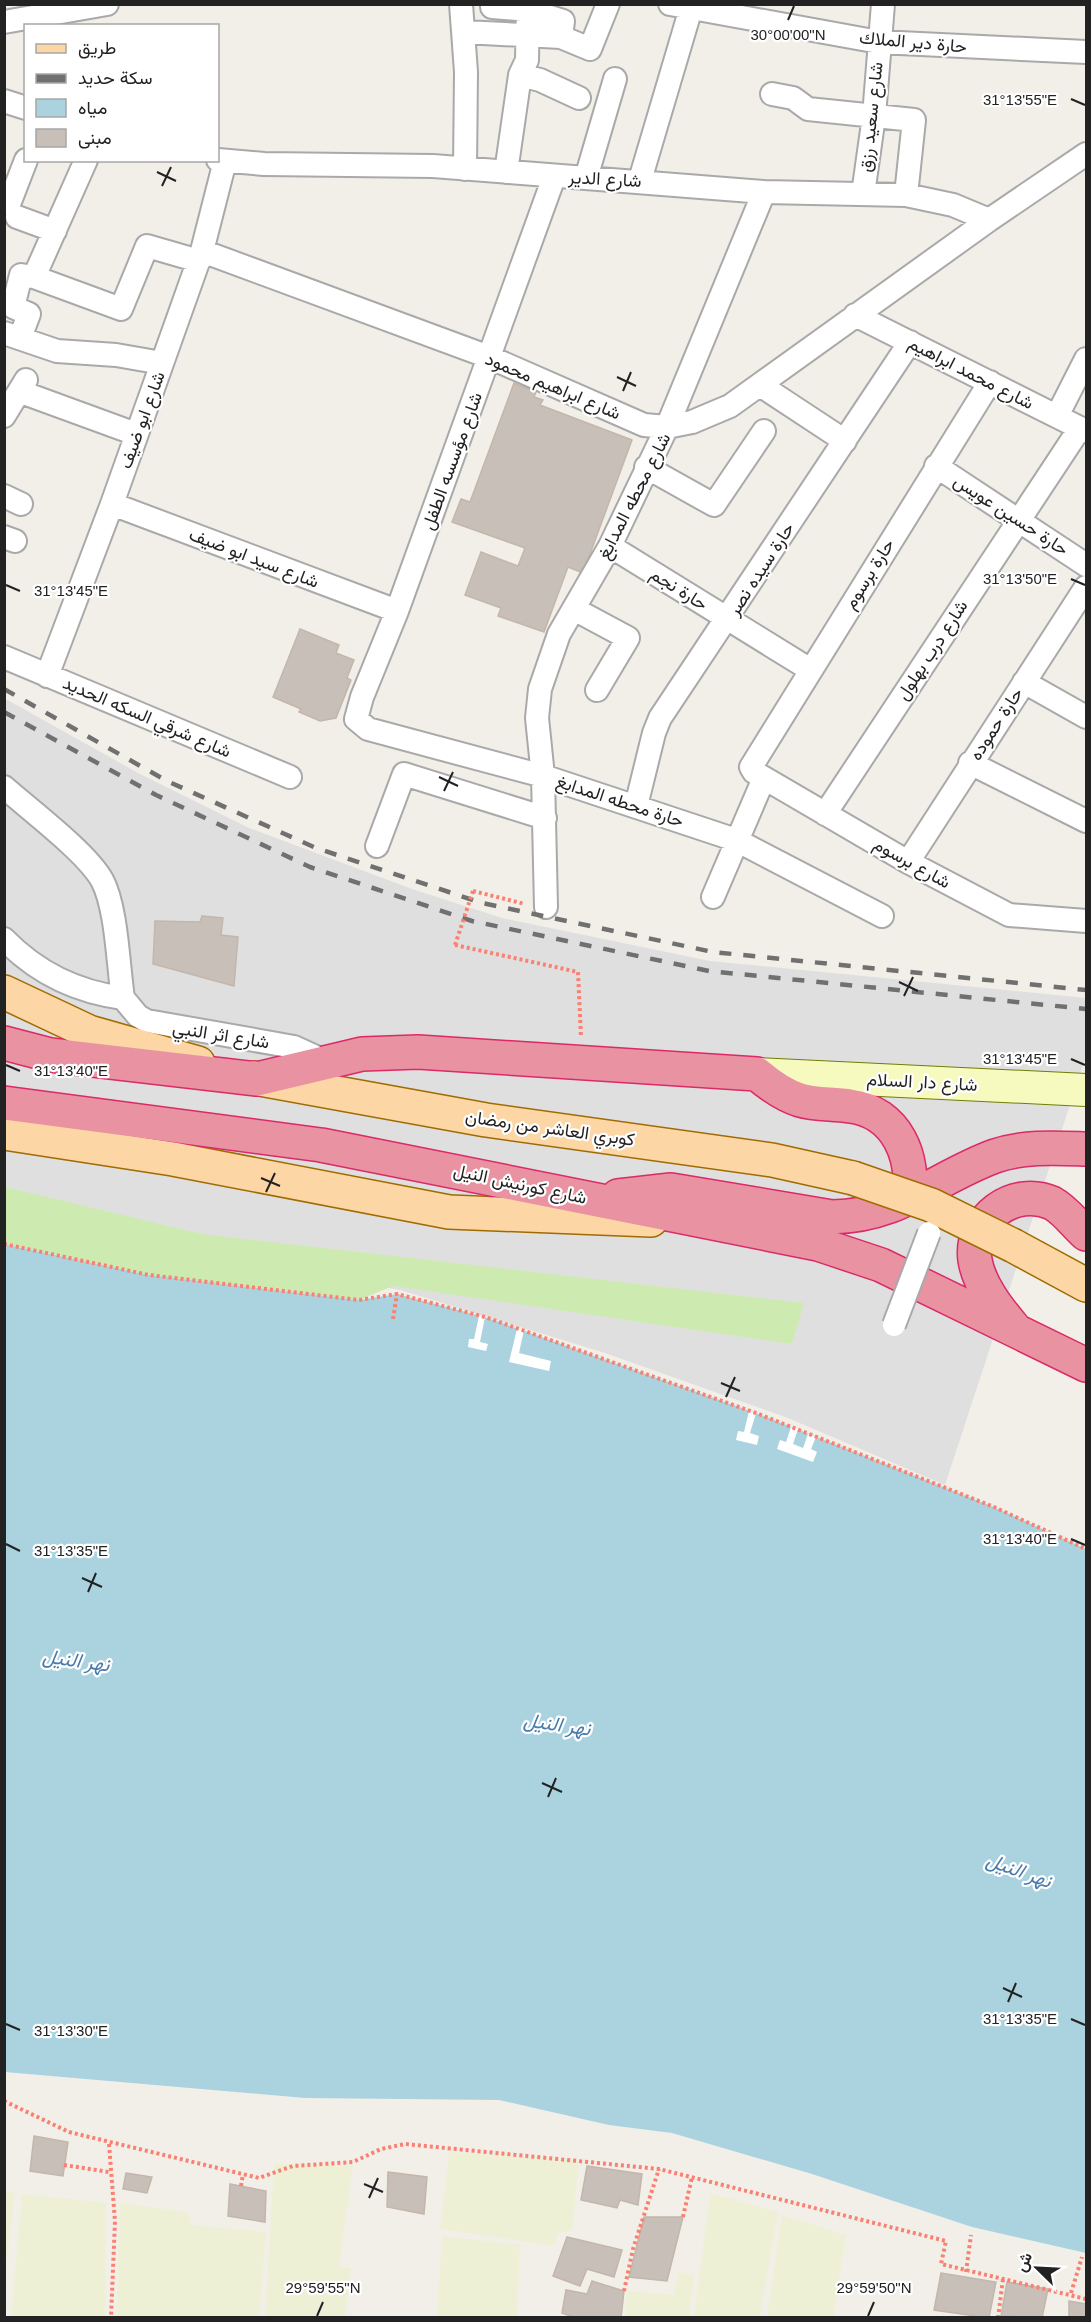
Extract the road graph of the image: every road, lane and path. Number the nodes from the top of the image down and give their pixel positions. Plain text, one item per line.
1 (107, 4) edge
2 (461, 4) edge
3 (608, 4) edge
4 (884, 4) edge
5 (680, 6) edge
6 (492, 7) dead end
7 (528, 7) edge
8 (27, 11) edge
9 (4, 22) edge
10 (464, 32) junction
11 (527, 36) junction
12 (561, 37) junction
13 (879, 42) junction
14 (1086, 52) edge
15 (520, 75) junction
16 (615, 79) dead end
17 (772, 94) dead end
18 (579, 98) dead end
19 (4, 101) edge
20 (24, 107) edge
21 (874, 116) junction
22 (1086, 154) edge
23 (221, 160) edge
24 (25, 162) edge
25 (85, 162) edge
26 (465, 169) junction
27 (506, 172) junction
28 (554, 177) junction
29 (586, 177) junction
30 (640, 180) junction
31 (764, 192) junction
32 (863, 194) junction
33 (906, 195) junction
34 (989, 220) junction
35 (55, 231) junction
36 (200, 256) junction
37 (19, 284) edge
38 (855, 315) junction
39 (12, 335) edge
40 (910, 342) junction
41 (489, 357) junction
42 (1086, 359) edge
43 (162, 363) junction
44 (990, 382) junction
45 (760, 385) junction
46 (4, 416) edge
47 (1057, 416) junction
48 (667, 427) junction
49 (1083, 430) edge
50 (764, 431) dead end
51 (136, 434) junction
52 (846, 441) junction
53 (936, 465) junction
54 (646, 467) junction
55 (112, 504) junction
56 (1018, 519) junction
57 (610, 546) junction
58 (1086, 565) edge
59 (1086, 587) edge
60 (574, 609) junction
61 (397, 611) junction
62 (728, 620) junction
63 (4, 657) edge
64 (809, 669) junction
65 (47, 676) junction
66 (1024, 682) junction
67 (597, 690) dead end
68 (1083, 707) edge
69 (357, 710) joint
70 (970, 764) junction
71 (757, 772) junction
72 (543, 776) junction
73 (290, 777) dead end
74 (4, 787) edge
75 (636, 806) junction
76 (825, 814) junction
77 (545, 818) junction
78 (1086, 820) edge
79 (736, 840) junction
80 (377, 846) dead end
81 (908, 862) junction
82 (713, 897) dead end
83 (536, 906) joint
84 (882, 916) dead end
85 (1086, 921) edge
86 (4, 939) edge
87 (4, 992) edge
88 (123, 998) junction
89 (4, 1043) edge
90 (327, 1062) junction
91 (583, 1065) junction
92 (757, 1074) junction
93 (257, 1079) junction
94 (1086, 1090) edge
95 (4, 1103) edge
96 (4, 1133) edge
97 (1086, 1149) edge
98 (908, 1199) junction
99 (602, 1201) junction
100 (713, 1223) junction
101 (929, 1233) dead end
102 (1086, 1234) edge
103 (4, 1244) edge
104 (1086, 1285) edge
105 (397, 1294) junction
106 (393, 1319) dead end
107 (894, 1325) dead end
108 (1017, 1332) junction
109 (1086, 1365) edge
110 (1086, 1549) edge
111 (4, 2101) edge
112 (109, 2144) junction
113 (64, 2165) dead end
114 (658, 2169) junction
115 (109, 2172) junction
116 (243, 2174) junction
117 (692, 2177) junction
118 (240, 2186) dead end
119 (683, 2217) dead end
120 (971, 2235) dead end
121 (1082, 2257) dead end
122 (966, 2272) junction
123 (1003, 2278) junction
124 (624, 2290) dead end
125 (1071, 2294) junction
126 (1086, 2299) edge
127 (111, 2318) edge
128 (998, 2318) edge

1 - 8 street
2 - 10 street
3 - 12 street
4 - 13 street, شارع سعيد رزق
5 - 13 street, حارة دير الملاك
5 - 30 street
6 - 7 street
7 - 11 street
7 - 12 street
8 - 9 street
10 - 11 street
10 - 26 street
11 - 12 street
11 - 15 street
13 - 14 street, حارة دير الملاك
13 - 21 street, شارع سعيد رزق
15 - 18 street
15 - 27 street
16 - 29 street
17 - 21 street
19 - 20 street
21 - 32 street, شارع سعيد رزق
21 - 33 street
22 - 34 street, شارع محطه المدابغ
23 - 26 street, شارع الدير
23 - 36 street, شارع ابو ضيف
24 - 35 street
25 - 35 street
26 - 27 street, شارع الدير
27 - 28 street, شارع الدير
28 - 29 street, شارع الدير
28 - 41 street, شارع مؤسسه الطفل
29 - 30 street, شارع الدير
30 - 31 street, شارع الدير
31 - 32 street, شارع الدير
31 - 48 street
32 - 33 street, شارع الدير
33 - 34 street, شارع الدير
34 - 38 street, شارع محطه المدابغ
35 - 37 street
36 - 37 street, شارع ابراهيم محمود
36 - 41 street, شارع ابراهيم محمود
36 - 43 street, شارع ابو ضيف
37 - 39 street
38 - 40 street, شارع محمد ابراهيم
38 - 45 street, شارع محطه المدابغ
39 - 43 street
40 - 44 street, شارع محمد ابراهيم
40 - 52 street, حارة سيده نصر
41 - 48 street, شارع ابراهيم محمود
41 - 61 street, شارع مؤسسه الطفل
42 - 47 street
43 - 51 street, شارع ابو ضيف
44 - 47 street, شارع محمد ابراهيم
44 - 53 street, حارة برسوم
45 - 48 street, شارع محطه المدابغ
45 - 52 street
46 - 51 street
47 - 49 street, شارع محمد ابراهيم
48 - 54 street, شارع محطه المدابغ
49 - 56 street, شارع درب بهلول
50 - 54 street
51 - 55 street, شارع ابو ضيف
52 - 62 street, حارة سيده نصر
53 - 56 street, حارة حسين عويس
53 - 64 street, حارة برسوم
54 - 57 street, شارع محطه المدابغ
55 - 61 street, شارع سيد ابو ضيف
55 - 65 street, شارع ابو ضيف
56 - 58 street, حارة حسين عويس
56 - 76 street, شارع درب بهلول
57 - 60 street, شارع محطه المدابغ
57 - 62 street, حارة نجم
59 - 66 street, حارة حموده
60 - 67 street
60 - 72 street, شارع محطه المدابغ
61 - 69 street, شارع مؤسسه الطفل
62 - 64 street, حارة نجم
62 - 75 street, حارة سيده نصر
63 - 65 street, شارع شرقي السكه الحديد
64 - 71 street, حارة برسوم
65 - 73 street, شارع شرقي السكه الحديد
66 - 68 street
66 - 70 street, حارة حموده
69 - 72 street, حارة محطه المدابغ
70 - 78 street
70 - 81 street, حارة حموده
71 - 76 street, شارع برسوم
71 - 79 street, حارة برسوم
72 - 75 street, حارة محطه المدابغ
72 - 77 street, شارع محطه المدابغ
74 - 88 street
75 - 79 street, حارة محطه المدابغ
76 - 81 street, شارع برسوم
77 - 80 street
77 - 83 street, شارع محطه المدابغ
79 - 82 street, حارة برسوم
79 - 84 street, حارة محطه المدابغ
81 - 85 street, شارع برسوم
83 - 91 path, bridge
86 - 88 street
87 - 93 main road, كوبري العاشر من رمضان
88 - 90 street, شارع اثر النبي
89 - 93 highway
90 - 91 highway
90 - 93 highway
91 - 92 highway
92 - 94 main road, شارع دار السلام
92 - 98 highway
93 - 104 main road, كوبري العاشر من رمضان, bridge
95 - 99 highway, شارع كورنيش النيل
96 - 100 main road
97 - 98 highway
98 - 99 highway
99 - 100 highway, شارع كورنيش النيل
100 - 108 highway, شارع كورنيش النيل
101 - 107 street, bridge
102 - 108 highway, شارع كورنيش النيل
103 - 105 path
105 - 106 path
105 - 110 path
108 - 109 highway, شارع كورنيش النيل
111 - 112 path
112 - 115 path
112 - 116 path
113 - 115 path
114 - 116 path
114 - 117 path
114 - 124 path
115 - 127 path
116 - 118 path
117 - 119 path
117 - 122 path
120 - 122 path
121 - 125 path
122 - 123 path
123 - 125 path
123 - 128 path
125 - 126 path

